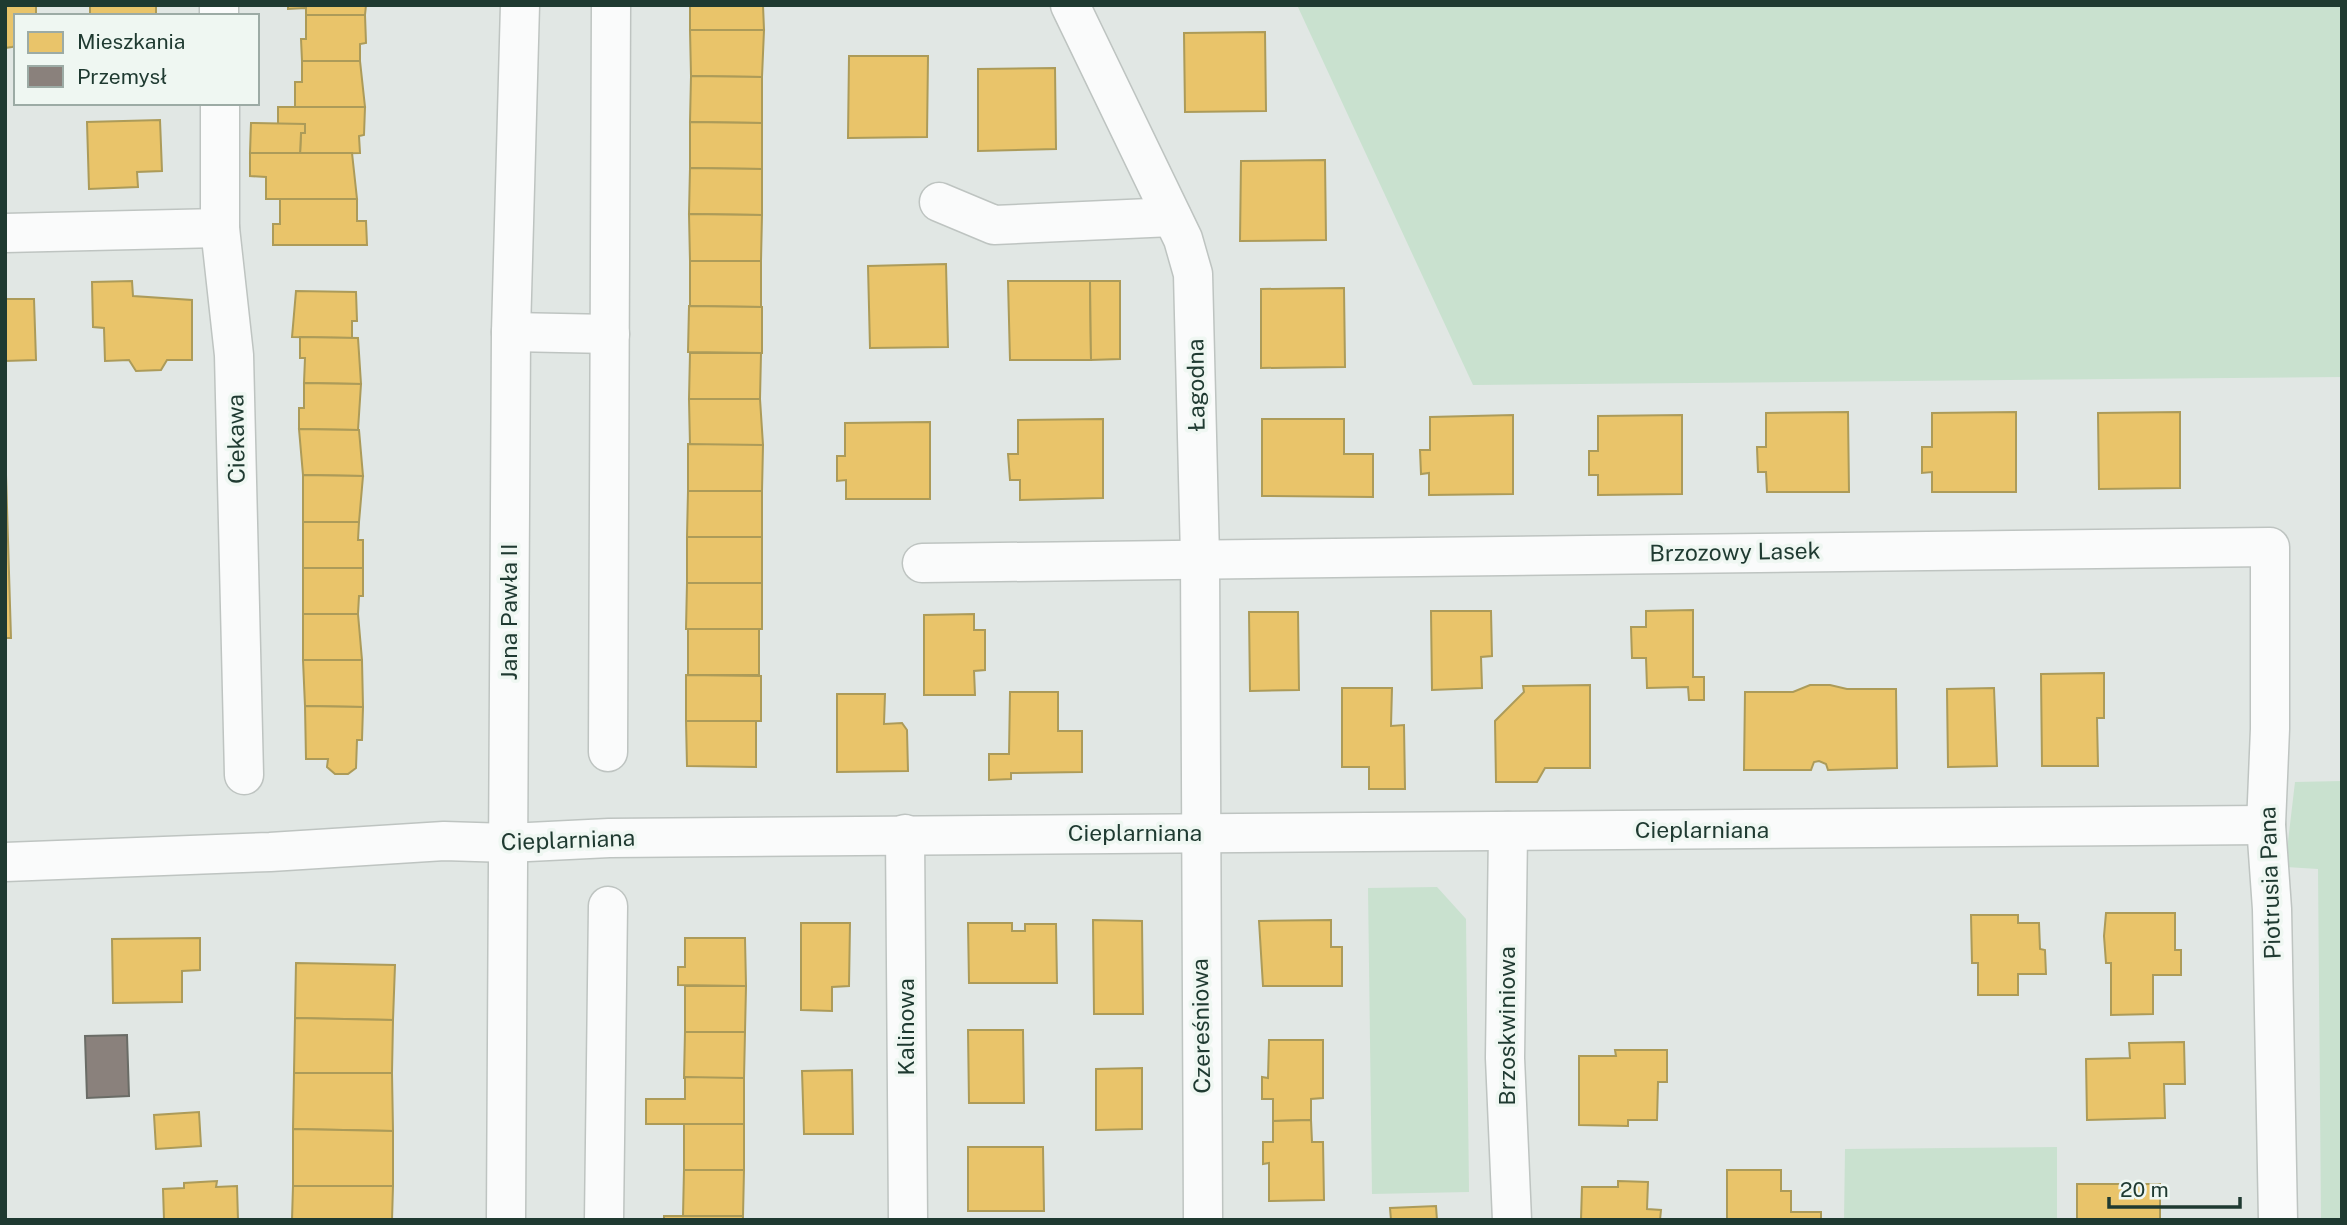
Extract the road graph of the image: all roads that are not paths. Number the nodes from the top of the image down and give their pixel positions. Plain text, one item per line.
1 (520, 5) edge
2 (611, 5) edge
3 (1070, 5) edge
4 (220, 105) edge
5 (939, 202) dead end
6 (1172, 216) junction
7 (220, 228) junction
8 (5, 233) edge
9 (511, 332) junction
10 (610, 334) junction
11 (2270, 547) joint
12 (1200, 557) junction
13 (922, 563) dead end
14 (608, 752) dead end
15 (244, 775) dead end
16 (2266, 825) junction
17 (1508, 831) junction
18 (1199, 833) junction
19 (905, 834) junction
20 (508, 843) junction
21 (5, 862) edge
22 (608, 906) dead end
23 (506, 1220) edge
24 (604, 1220) edge
25 (908, 1220) edge
26 (1202, 1220) edge
27 (1512, 1220) edge
28 (2278, 1220) edge

1 - 9 street, Jana Pawła II
2 - 10 street
3 - 6 street, Łagodna
4 - 7 street, Ciekawa
5 - 6 street
6 - 12 street, Łagodna
7 - 8 street
7 - 15 street, Ciekawa
9 - 10 street
9 - 20 street, Jana Pawła II
10 - 14 street
11 - 12 street, Brzozowy Lasek
11 - 16 street, Piotrusia Pana
12 - 13 street
12 - 18 street, Łagodna
16 - 17 street, Cieplarniana
16 - 28 street, Piotrusia Pana
17 - 18 street, Cieplarniana
17 - 27 street, Brzoskwiniowa
18 - 19 street, Cieplarniana
18 - 26 street, Czereśniowa
19 - 20 street, Cieplarniana
19 - 25 street, Kalinowa
20 - 21 street, Cieplarniana
20 - 23 street, Jana Pawła II
22 - 24 street

